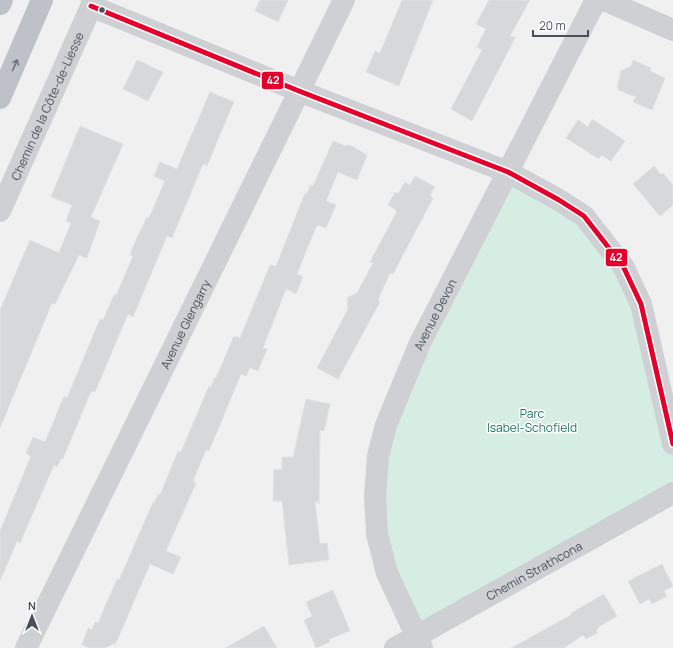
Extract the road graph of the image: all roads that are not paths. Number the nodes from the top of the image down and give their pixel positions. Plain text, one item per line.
1 (2, 0) edge
2 (42, 0) edge
3 (50, 0) edge
4 (344, 0) edge
5 (596, 0) edge
6 (604, 0) edge
7 (93, 3) edge
8 (0, 4) edge
9 (673, 30) edge
10 (29, 33) junction
11 (299, 91) junction
12 (0, 98) edge
13 (508, 172) junction
14 (0, 211) edge
15 (673, 444) edge
16 (673, 493) edge
17 (419, 642) edge
18 (26, 648) edge
19 (394, 648) edge

1 - 8 highway
2 - 10 highway
3 - 10 highway
4 - 11 street, Avenue Glengarry
5 - 13 street, Avenue Devon
6 - 9 street
7 - 11 street
7 - 14 main road, Chemin de la Côte-de-Liesse
12 -> 10 highway
11 - 13 street
11 - 18 street, Avenue Glengarry
13 - 15 street
13 - 17 street, Avenue Devon
16 - 17 street, Chemin Strathcona
17 - 19 street, Chemin Strathcona

